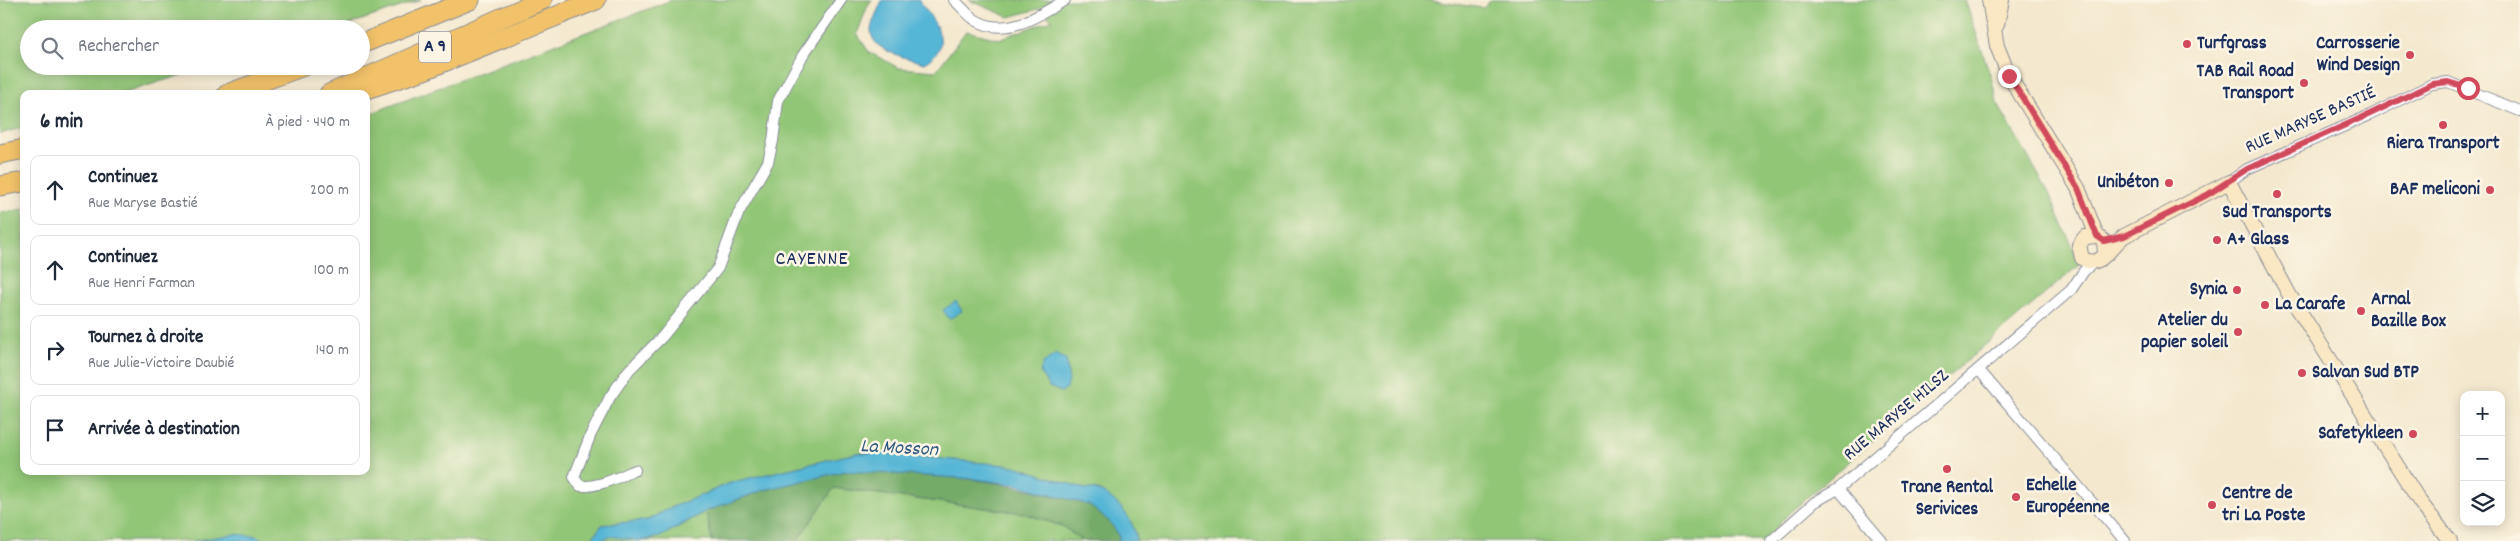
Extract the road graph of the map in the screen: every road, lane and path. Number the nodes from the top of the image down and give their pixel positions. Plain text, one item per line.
1 (470, 0) edge
2 (542, 0) edge
3 (596, 0) edge
4 (841, 0) edge
5 (954, 0) edge
6 (1065, 0) edge
7 (1989, 0) edge
8 (2002, 0) edge
9 (1996, 31) junction
10 (370, 40) edge
11 (279, 75) edge
12 (238, 90) edge
13 (338, 90) edge
14 (363, 90) edge
15 (2520, 111) edge
16 (20, 150) edge
17 (0, 154) edge
18 (2229, 182) junction
19 (20, 183) edge
20 (0, 186) edge
21 (2098, 242) junction
22 (2087, 261) junction
23 (1979, 370) junction
24 (634, 470) dead end
25 (1838, 489) junction
26 (1771, 541) edge
27 (1882, 541) edge
28 (2125, 541) edge
29 (2450, 541) edge

1 - 10 highway, A 9
2 - 13 highway, A 9
3 - 14 highway
4 - 24 street
5 - 6 street
7 - 9 street
8 - 9 street
9 - 21 street
11 - 12 highway
15 - 18 street, RUE MARYSE BASTIÉ
16 - 17 highway
18 - 21 street
18 - 29 street
19 - 20 highway
21 - 22 street
21 - 22 street
22 - 23 street, RUE MARYSE HILSZ
23 - 25 street, RUE MARYSE HILSZ
23 - 28 street
25 - 26 street, RUE MARYSE HILSZ
25 - 27 street, RUE MARYSE HILSZ

